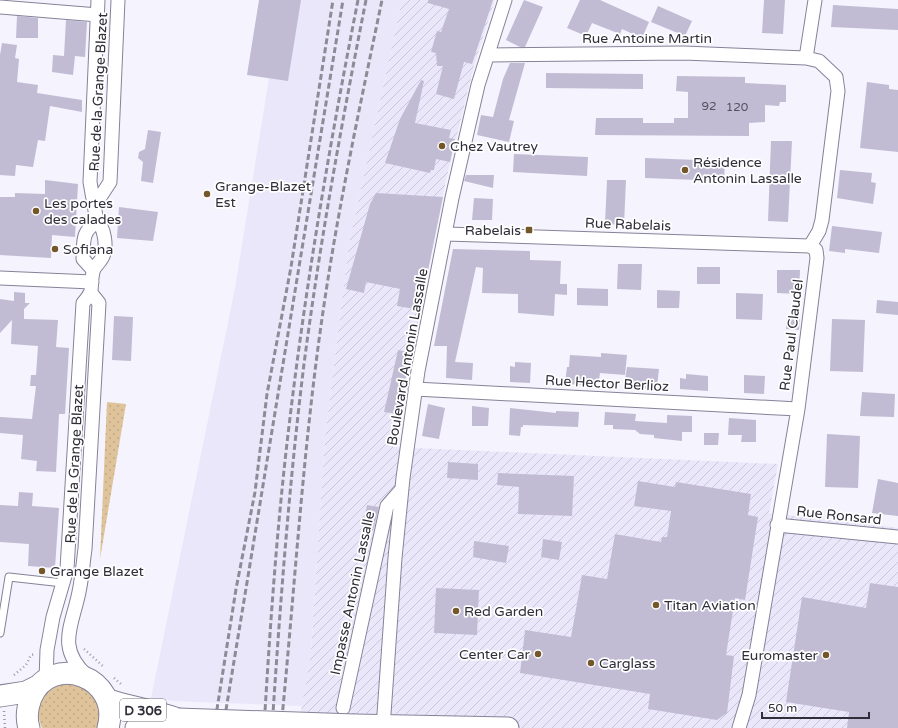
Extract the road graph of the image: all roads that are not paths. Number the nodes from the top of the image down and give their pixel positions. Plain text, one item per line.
1 (98, 0) edge
2 (118, 0) edge
3 (505, 0) edge
4 (815, 0) edge
5 (0, 7) edge
6 (98, 15) junction
7 (488, 55) junction
8 (806, 58) junction
9 (94, 205) junction
10 (96, 222) junction
11 (446, 234) junction
12 (810, 246) junction
13 (0, 278) edge
14 (92, 282) junction
15 (415, 390) junction
16 (798, 409) junction
17 (401, 490) junction
18 (777, 525) junction
19 (898, 537) edge
20 (63, 583) junction
21 (0, 633) edge
22 (89, 679) junction
23 (42, 683) junction
24 (749, 695) junction
25 (0, 696) edge
26 (108, 700) junction
27 (344, 708) dead end
28 (178, 719) junction
29 (383, 727) edge
30 (30, 728) edge
31 (108, 728) edge
32 (136, 728) edge
33 (508, 728) edge
34 (739, 728) edge
35 (750, 728) edge

1 - 6 street, Rue de la Grange Blazet
2 - 9 street, Rue de la Grange Blazet
3 - 7 street, Boulevard Antonin Lassalle
4 - 8 street
5 - 6 street
6 - 9 street, Rue de la Grange Blazet
7 - 8 street, Rue Antoine Martin
7 - 11 street, Boulevard Antonin Lassalle
8 - 12 street
9 - 10 street, Rue de la Grange Blazet
10 - 14 street, Rue de la Grange Blazet
10 - 14 street, Rue de la Grange Blazet
11 - 12 street, Rue Rabelais
11 - 15 street, Boulevard Antonin Lassalle
12 - 16 street, Rue Paul Claudel
13 - 14 street
14 - 20 street, Rue de la Grange Blazet
14 - 22 street, Rue de la Grange Blazet
15 - 16 street, Rue Hector Berlioz
15 - 17 street, Boulevard Antonin Lassalle
16 - 18 street, Rue Paul Claudel
17 - 27 street, Impasse Antonin Lassalle
17 - 29 street, Boulevard Antonin Lassalle
18 - 19 street, Rue Ronsard
18 - 24 street, Rue Paul Claudel
20 - 21 lane
20 - 23 street, Rue de la Grange Blazet
22 - 23 main road
22 - 26 main road
23 - 25 main road
23 - 30 main road
24 - 34 street, Rue Paul Claudel
24 - 35 street, Rue Paul Claudel
26 - 28 main road, D 306
26 - 31 main road
28 - 29 main road, D 306, bridge
28 - 32 main road, D 306
29 - 33 main road, D 306

